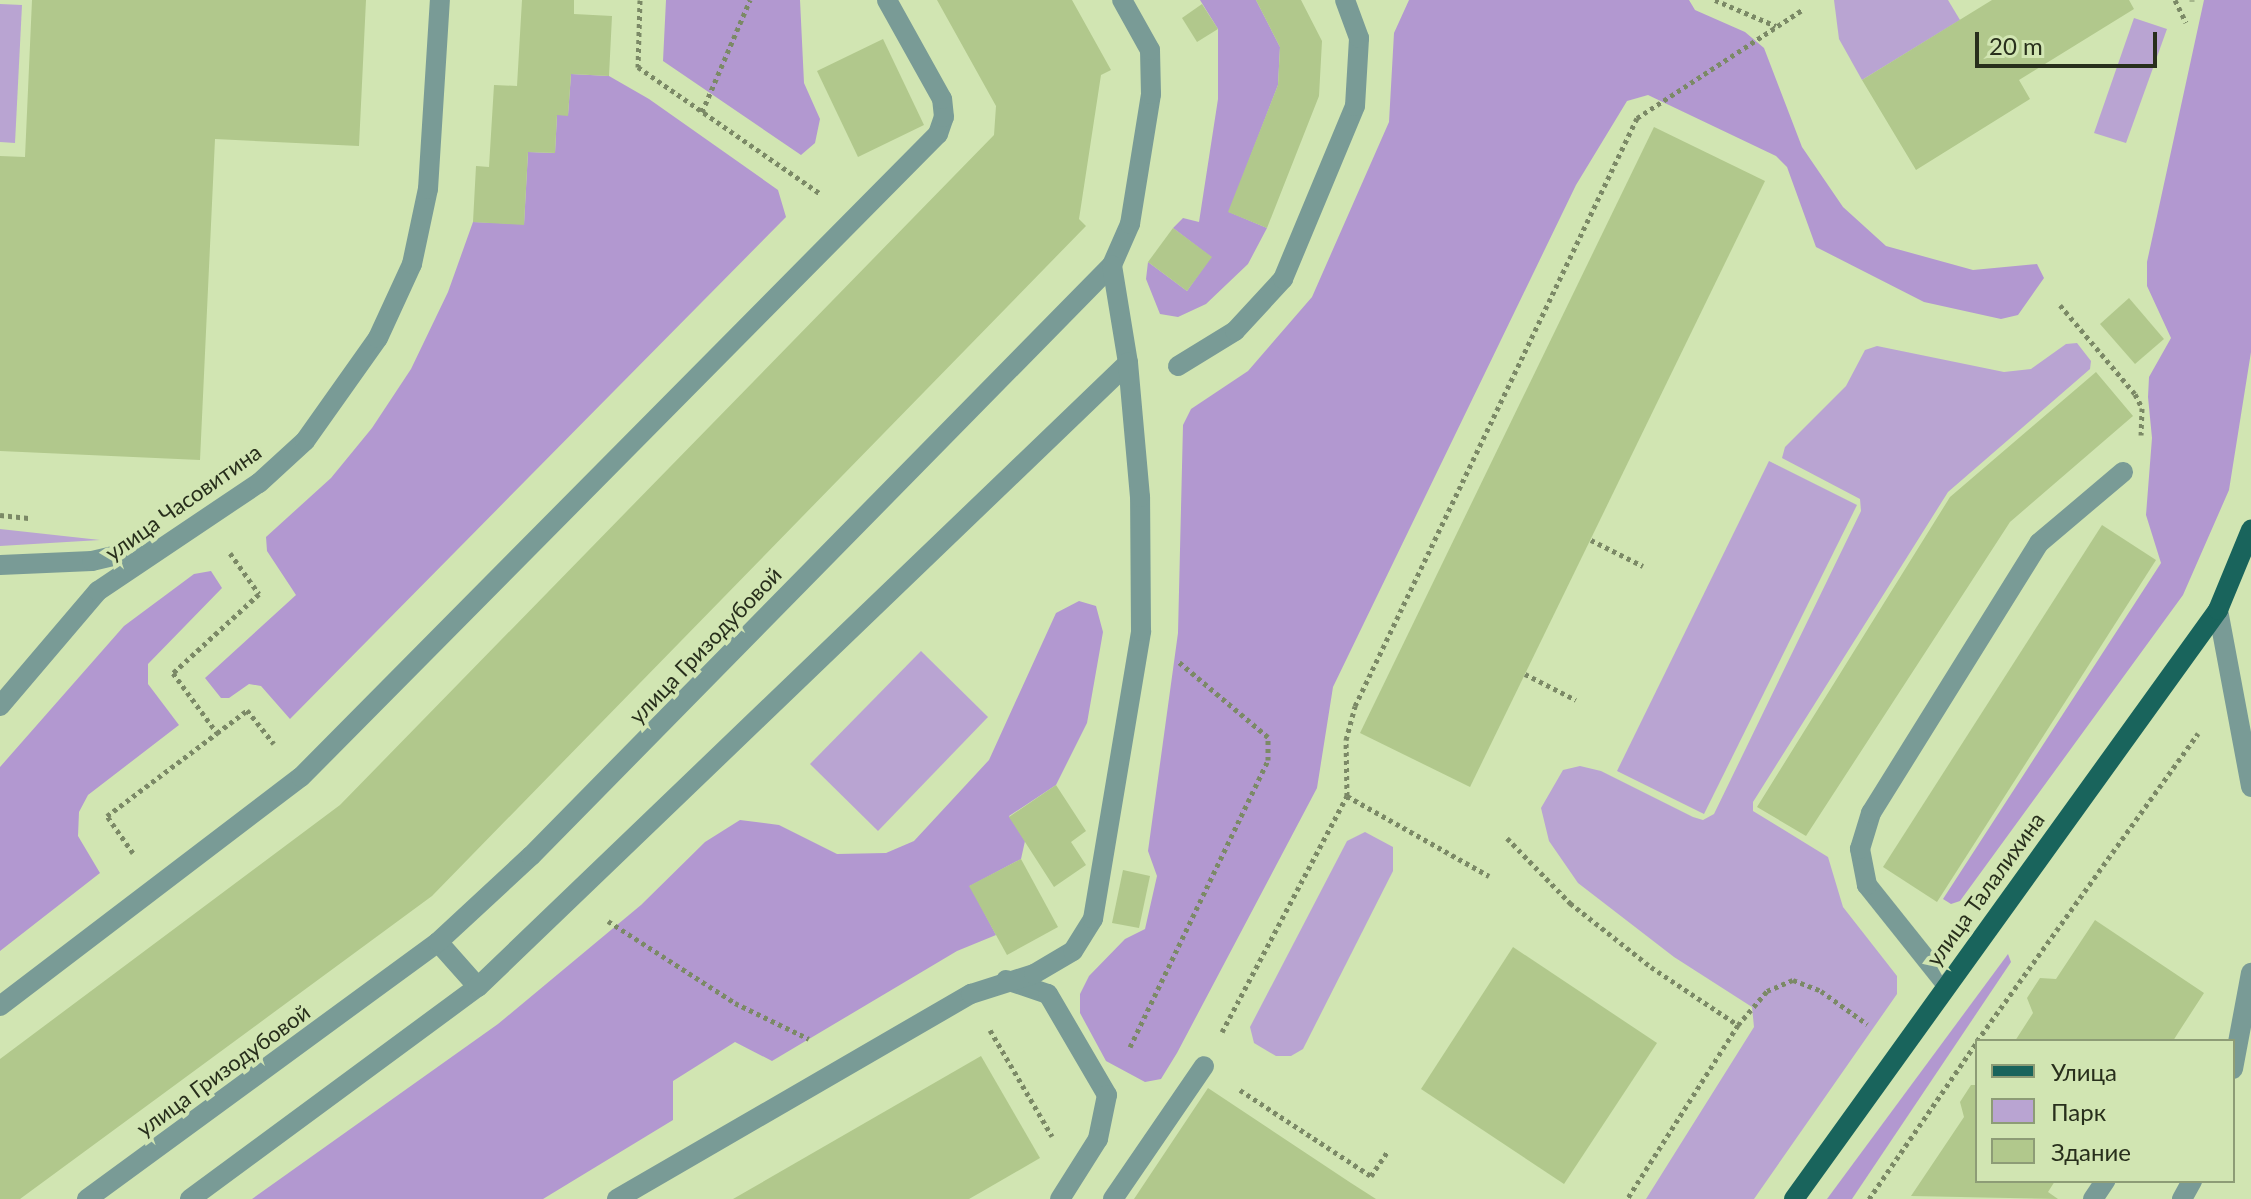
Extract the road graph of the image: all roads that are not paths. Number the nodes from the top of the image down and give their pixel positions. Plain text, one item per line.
1 (440, 0) edge
2 (887, 0) edge
3 (1122, 0) edge
4 (1345, 0) edge
5 (1112, 265) junction
6 (1128, 363) junction
7 (1178, 366) dead end
8 (2123, 472) road end
9 (2251, 530) edge
10 (167, 544) junction
11 (0, 565) edge
12 (2218, 610) junction
13 (0, 706) edge
14 (2251, 787) edge
15 (438, 942) junction
16 (2251, 973) edge
17 (1006, 980) junction
18 (1946, 984) junction
19 (478, 987) junction
20 (0, 1006) edge
21 (2236, 1048) edge
22 (1204, 1066) road end
23 (87, 1199) edge
24 (190, 1199) edge
25 (617, 1199) edge
26 (1060, 1199) edge
27 (1113, 1199) edge
28 (1794, 1199) edge

1 - 10 street, улица Часовитина
2 - 20 street
3 - 5 street, улица Гризодубовой
4 - 7 street
5 - 6 street
5 - 15 street, улица Гризодубовой
6 - 17 street
6 - 19 street
8 - 18 street
9 - 12 main road, улица Талалихина
10 - 11 street
10 - 13 street, улица Часовитина
12 - 14 street
12 - 18 main road, улица Талалихина
15 - 19 street
15 - 23 street, улица Гризодубовой
16 - 21 street
17 - 25 street
17 - 26 street
18 - 28 main road, улица Талалихина
19 - 24 street
22 - 27 street

